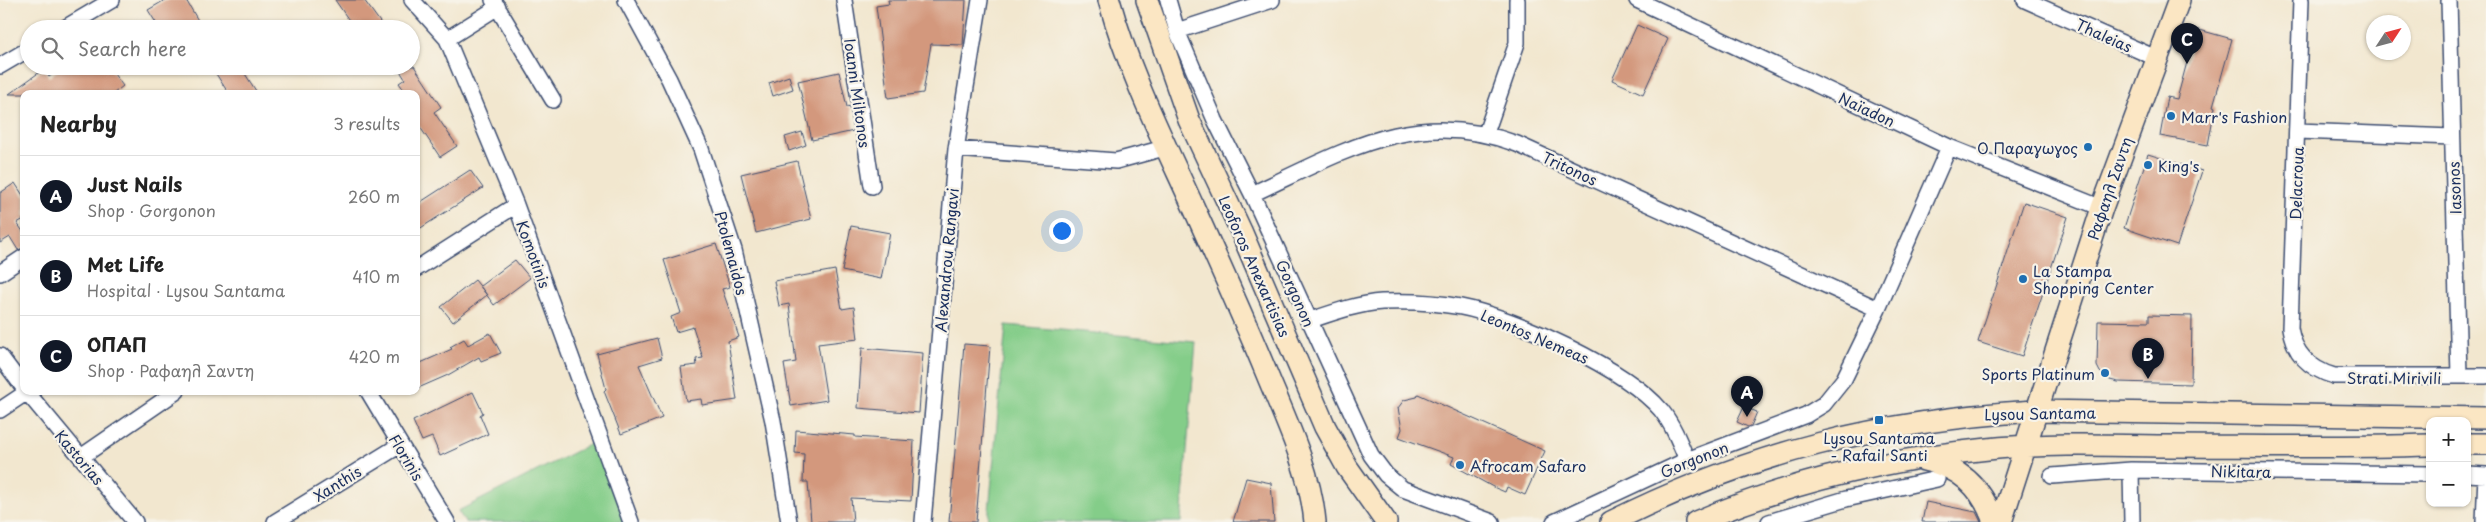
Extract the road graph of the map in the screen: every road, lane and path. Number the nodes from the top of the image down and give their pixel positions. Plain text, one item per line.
1 (112, 0) edge
2 (412, 0) edge
3 (626, 0) edge
4 (844, 0) edge
5 (980, 0) edge
6 (1110, 0) edge
7 (1147, 0) edge
8 (1168, 0) edge
9 (1272, 0) edge
10 (1518, 0) edge
11 (1637, 0) edge
12 (2025, 0) edge
13 (2179, 0) edge
14 (2301, 0) edge
15 (2450, 0) edge
16 (496, 3) edge
17 (78, 20) edge
18 (1177, 31) junction
19 (447, 39) junction
20 (20, 54) edge
21 (2156, 58) junction
22 (0, 66) edge
23 (553, 100) dead end
24 (2298, 131) junction
25 (1486, 133) junction
26 (2452, 137) junction
27 (1949, 147) junction
28 (1164, 148) junction
29 (956, 149) junction
30 (872, 186) dead end
31 (1252, 194) junction
32 (516, 205) junction
33 (2102, 208) junction
34 (20, 260) edge
35 (420, 266) edge
36 (0, 273) edge
37 (1878, 309) junction
38 (1308, 320) junction
39 (0, 356) edge
40 (2306, 361) joint
41 (2459, 376) junction
42 (2486, 376) edge
43 (20, 383) edge
44 (20, 394) edge
45 (29, 395) edge
46 (171, 395) edge
47 (370, 395) edge
48 (0, 410) edge
49 (2035, 411) junction
50 (2486, 418) edge
51 (2471, 444) edge
52 (2486, 444) edge
53 (400, 445) junction
54 (2426, 445) edge
55 (2026, 446) junction
56 (81, 457) junction
57 (1915, 458) junction
58 (1687, 460) junction
59 (2131, 470) junction
60 (2426, 474) edge
61 (2471, 474) edge
62 (2052, 476) dead end
63 (1937, 479) dead end
64 (135, 522) edge
65 (275, 522) edge
66 (447, 522) edge
67 (631, 522) edge
68 (789, 522) edge
69 (923, 522) edge
70 (1315, 522) edge
71 (1386, 522) edge
72 (1492, 522) edge
73 (1554, 522) edge
74 (1611, 522) edge
75 (1696, 522) edge
76 (1769, 522) edge
77 (1994, 522) edge
78 (2001, 522) edge
79 (2132, 522) edge
80 (2484, 522) edge

1 - 17 street
2 - 19 street, Komotinis
3 - 68 street, Ptolemaidos
4 - 30 street, Ioanni Miltonos
5 - 29 street, Alexandrou Rangavi
6 - 28 main road
7 - 71 main road, Leoforos Anexartisias
8 - 18 street, Gorgonon
9 - 18 street
10 - 25 street
11 - 27 street, Naïadon
12 - 21 street, Thaleias
13 - 21 main road, Ραφαηλ Σαντη
14 - 24 street, Delacroua
15 - 26 street, Iasonos
16 - 19 street
16 - 23 street
18 - 31 street, Gorgonon
19 - 32 street, Komotinis
20 - 22 street
21 - 33 main road, Ραφαηλ Σαντη
24 - 26 street
24 - 40 street, Delacroua
25 - 31 street, Tritonos
25 - 37 street, Tritonos
26 - 41 street, Iasonos
27 - 33 street, Naïadon
27 - 37 street
28 - 29 street
28 - 70 main road
29 - 69 street, Alexandrou Rangavi
31 - 38 street, Gorgonon
32 - 35 street
32 - 67 street, Komotinis
33 - 49 main road, Ραφαηλ Σαντη
34 - 36 street
37 - 58 street, Gorgonon
38 - 58 street, Leontos Nemeas
38 - 72 street, Gorgonon
39 - 43 street, Kastorias
40 - 41 street, Strati Mirivili
41 - 42 street, Strati Mirivili
44 - 48 street
45 - 56 street, Kastorias
46 - 56 street
47 - 53 street, Florinis
49 - 50 main road, Lysou Santama
49 - 55 main road, Ραφαηλ Σαντη
49 - 74 main road, Lysou Santama
51 - 52 main road
53 - 65 street, Xanthis
53 - 66 street, Florinis
54 - 55 main road
55 - 57 main road
55 - 78 main road, Ραφαηλ Σαντη
56 - 64 street, Kastorias
57 - 75 main road
57 - 77 main road
58 - 73 street, Gorgonon
59 - 60 street, Nikitara
59 - 62 street, Nikitara
59 - 79 street
61 - 80 street
63 - 76 street

